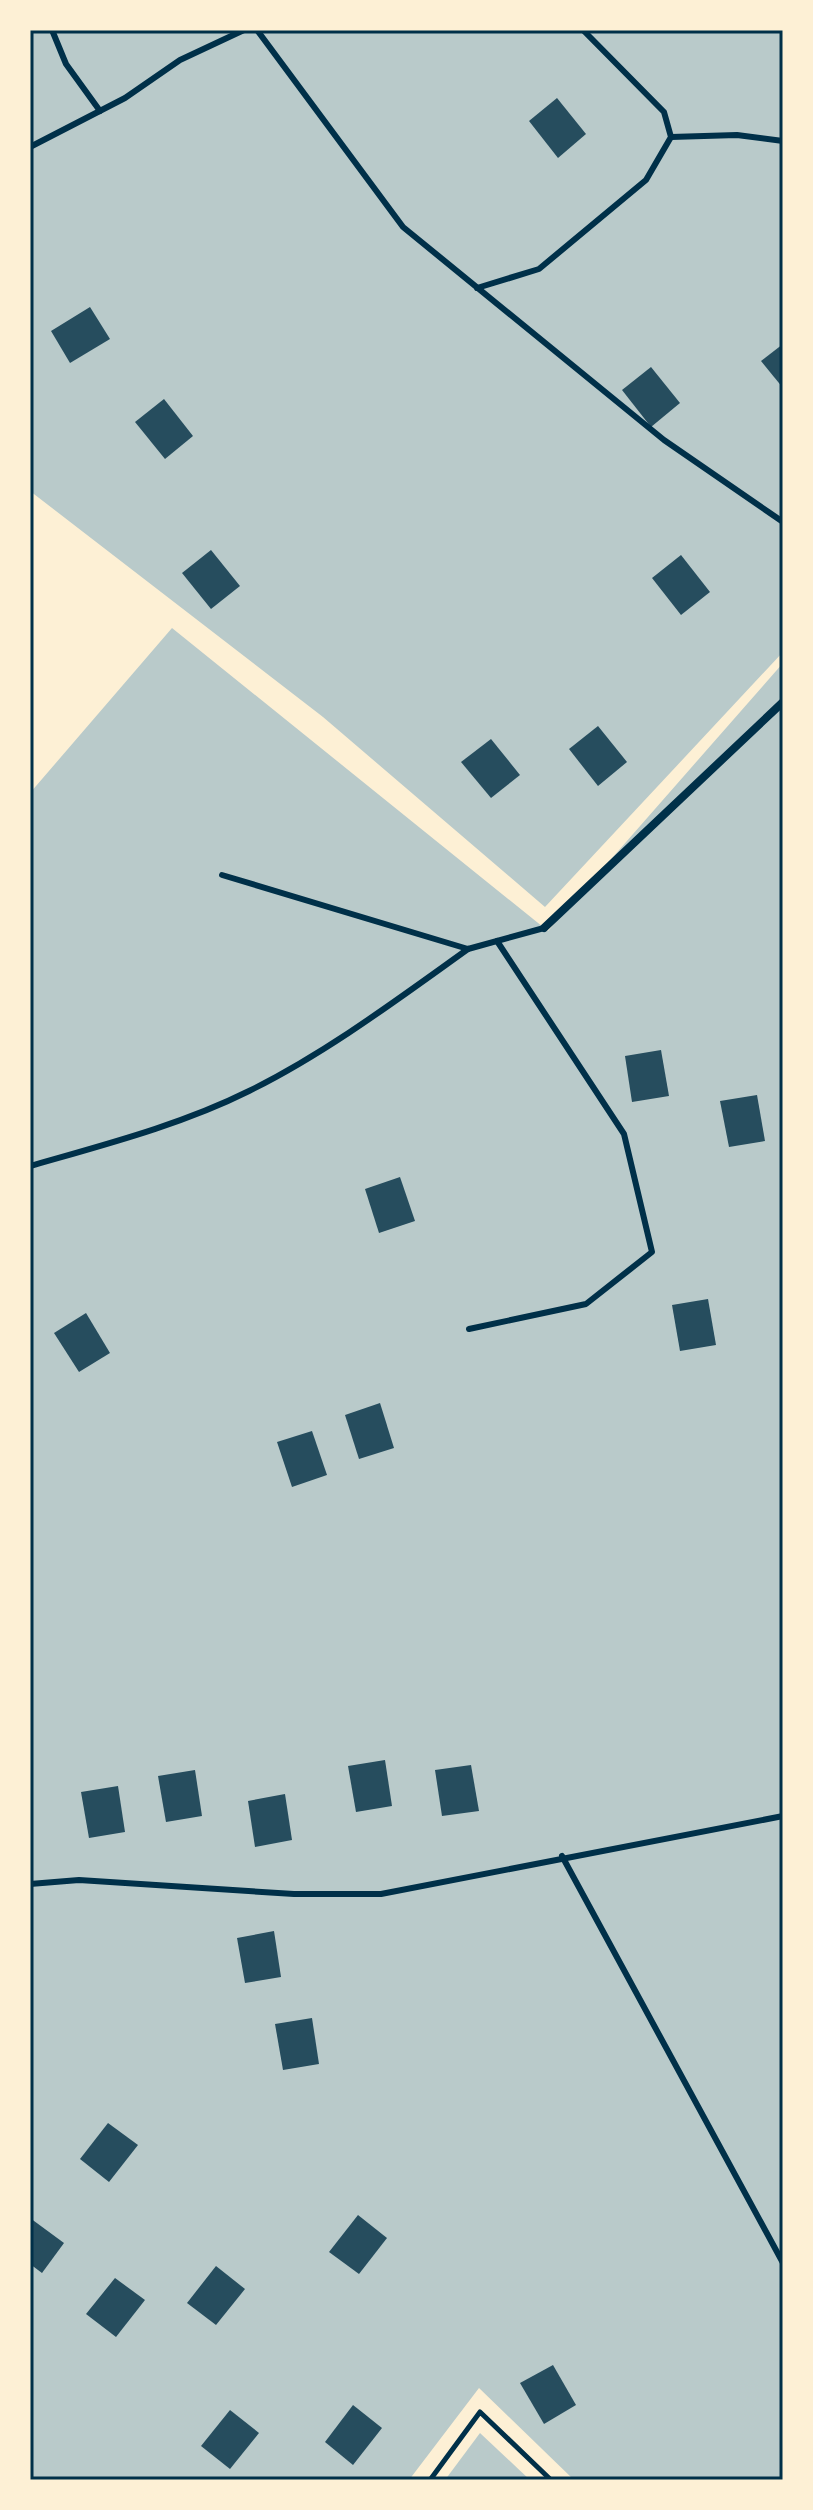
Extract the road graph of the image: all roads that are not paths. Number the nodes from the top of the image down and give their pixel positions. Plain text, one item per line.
1 (52, 30) edge
2 (244, 30) edge
3 (257, 30) edge
4 (583, 30) edge
5 (100, 111) junction
6 (671, 137) junction
7 (783, 141) edge
8 (30, 147) edge
9 (477, 288) junction
10 (783, 522) edge
11 (783, 702) edge
12 (222, 875) dead end
13 (544, 928) joint
14 (497, 941) junction
15 (468, 949) junction
16 (30, 1166) edge
17 (469, 1329) dead end
18 (783, 1816) edge
19 (562, 1856) junction
20 (30, 1884) edge
21 (783, 2263) edge

1 - 5 lane
2 - 5 lane
3 - 9 lane
4 - 6 lane
5 - 8 lane
6 - 7 lane
6 - 9 lane
9 - 10 lane
11 - 13 street
12 - 15 lane
13 - 14 lane
14 - 15 lane
14 - 17 lane
15 - 16 lane
18 - 19 lane
19 - 20 lane
19 - 21 lane

